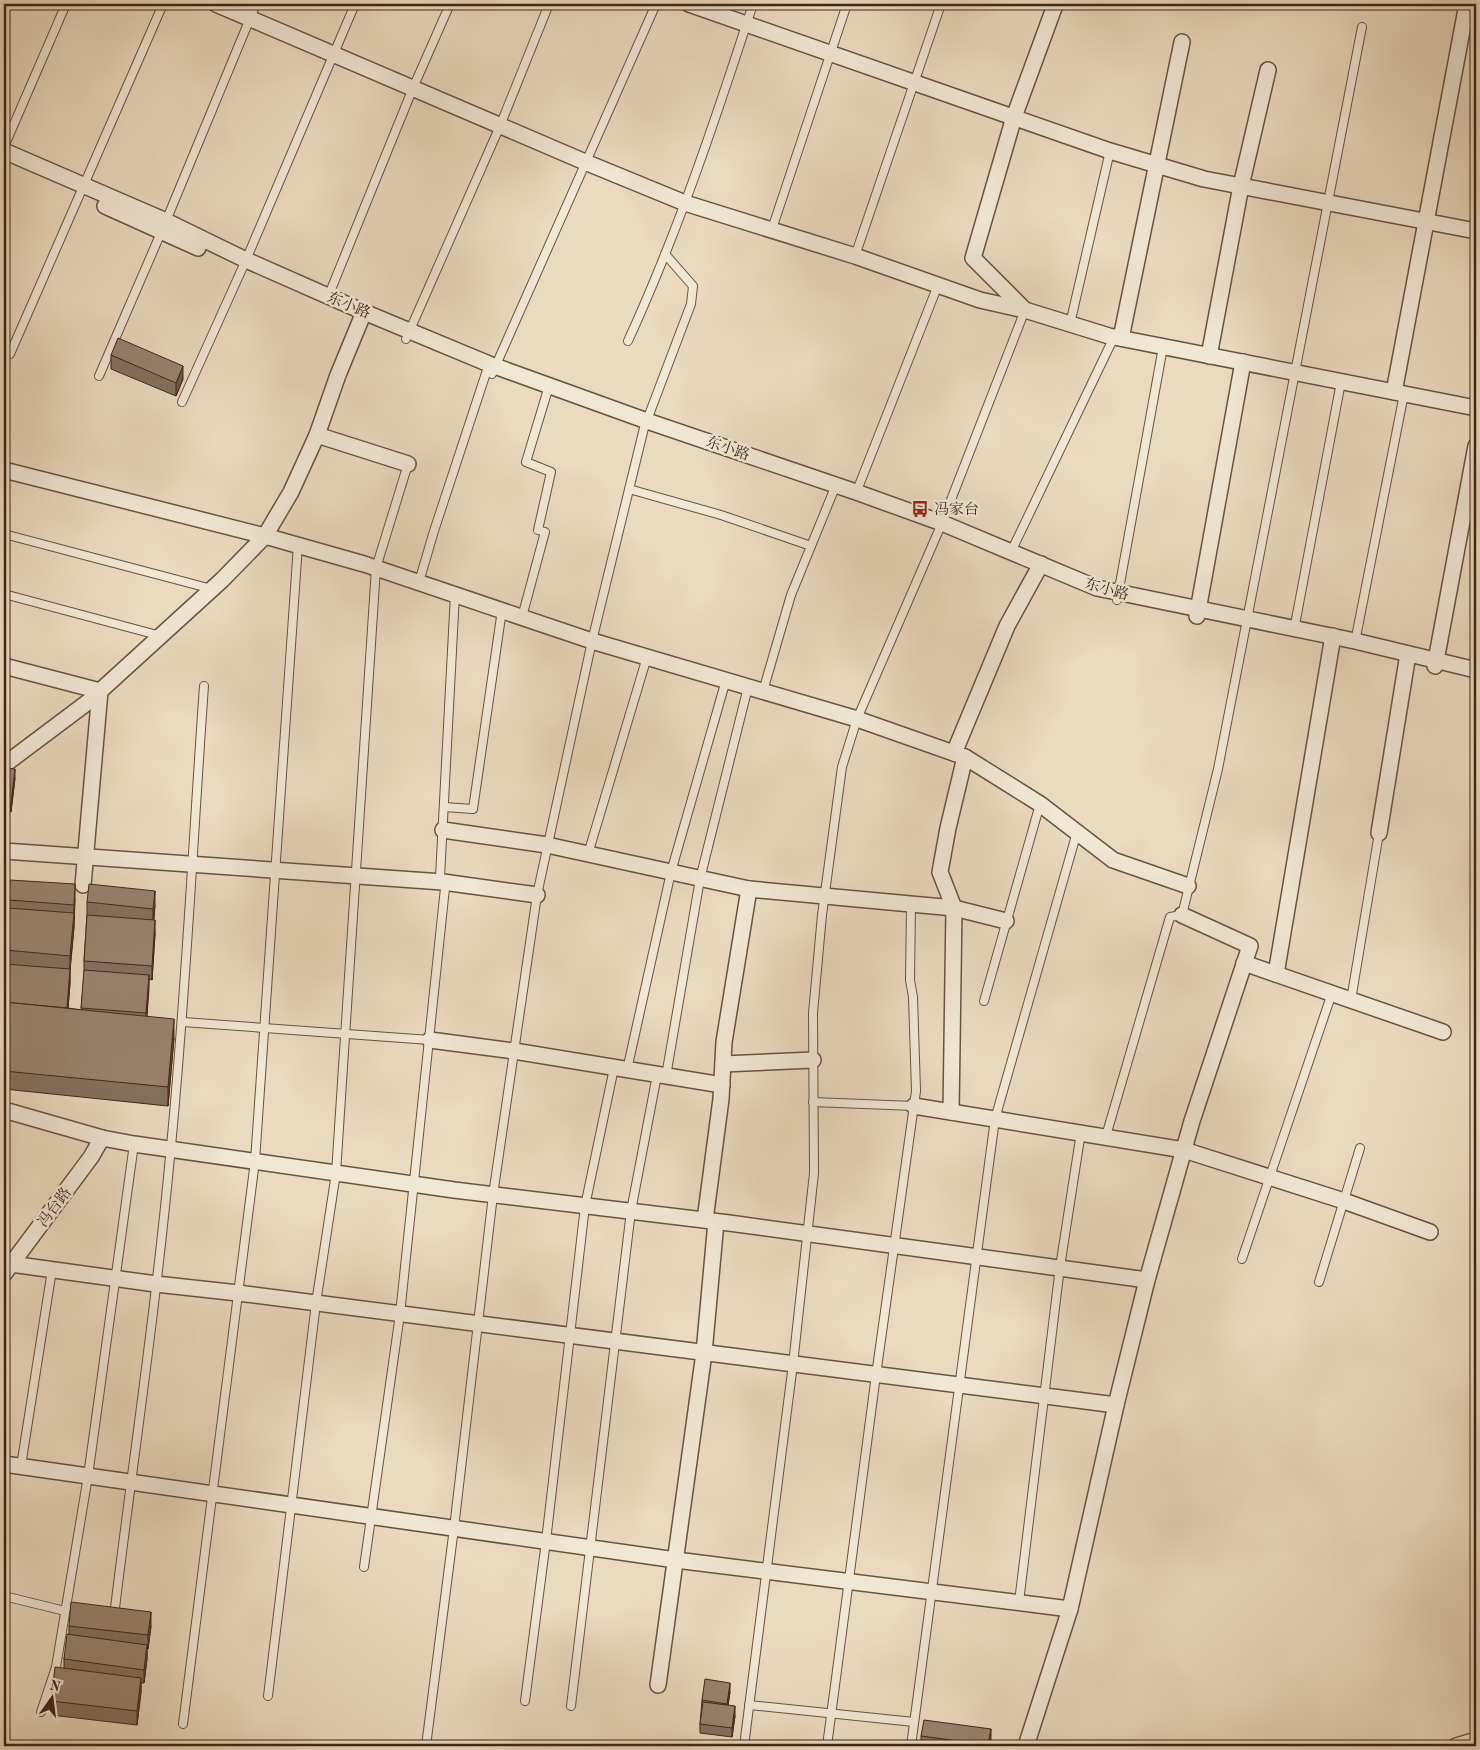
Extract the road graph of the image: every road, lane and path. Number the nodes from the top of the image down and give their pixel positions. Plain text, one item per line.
1 (66, 4) edge
2 (163, 4) edge
3 (216, 4) edge
4 (256, 4) edge
5 (355, 4) edge
6 (450, 4) edge
7 (549, 4) edge
8 (656, 4) edge
9 (689, 4) edge
10 (753, 4) edge
11 (847, 4) edge
12 (941, 4) edge
13 (1467, 4) edge
14 (1054, 8) dead end
15 (250, 18) junction
16 (746, 24) junction
17 (1362, 27) dead end
18 (1182, 42) dead end
19 (334, 54) junction
20 (831, 54) junction
21 (1268, 70) dead end
22 (914, 83) junction
23 (413, 88) junction
24 (1014, 117) junction
25 (500, 126) junction
26 (4, 149) edge
27 (1110, 151) junction
28 (4, 160) edge
29 (585, 162) junction
30 (1157, 164) junction
31 (1241, 186) junction
32 (82, 190) junction
33 (685, 203) junction
34 (1328, 203) junction
35 (1426, 222) junction
36 (164, 226) junction
37 (772, 229) junction
38 (1476, 231) edge
39 (664, 254) junction
40 (855, 256) junction
41 (244, 264) junction
42 (938, 285) junction
43 (328, 296) junction
44 (1025, 310) junction
45 (362, 317) junction
46 (1070, 324) junction
47 (407, 334) junction
48 (1117, 338) junction
49 (628, 341) dead end
50 (1163, 347) junction
51 (10, 354) dead end
52 (1209, 356) junction
53 (1243, 362) junction
54 (491, 369) junction
55 (1294, 372) junction
56 (99, 376) dead end
57 (1341, 382) junction
58 (548, 390) junction
59 (1399, 393) junction
60 (182, 402) dead end
61 (1476, 408) edge
62 (646, 425) junction
63 (318, 434) junction
64 (1476, 446) edge
65 (408, 464) joint
66 (4, 470) edge
67 (835, 488) junction
68 (629, 489) junction
69 (855, 495) junction
70 (941, 526) junction
71 (4, 534) edge
72 (265, 536) junction
73 (298, 545) junction
74 (811, 546) junction
75 (1010, 554) junction
76 (1040, 567) junction
77 (376, 568) junction
78 (419, 582) junction
79 (212, 590) junction
80 (4, 594) edge
81 (455, 594) junction
82 (1118, 597) junction
83 (502, 610) junction
84 (1197, 613) junction
85 (522, 617) junction
86 (1247, 622) junction
87 (1293, 632) junction
88 (161, 636) junction
89 (1332, 639) junction
90 (592, 641) junction
91 (1354, 644) junction
92 (648, 657) junction
93 (1407, 657) junction
94 (1435, 663) junction
95 (4, 666) edge
96 (1476, 670) edge
97 (1476, 676) edge
98 (726, 680) junction
99 (204, 686) dead end
100 (748, 686) junction
101 (100, 691) junction
102 (763, 691) junction
103 (857, 719) junction
104 (960, 755) junction
105 (4, 765) edge
106 (1040, 804) junction
107 (444, 807) junction
108 (443, 830) junction
109 (1077, 832) junction
110 (1379, 833) joint
111 (547, 845) junction
112 (4, 852) edge
113 (588, 854) junction
114 (85, 857) junction
115 (191, 864) junction
116 (275, 870) junction
117 (671, 872) junction
118 (356, 876) junction
119 (700, 878) junction
120 (443, 882) junction
121 (82, 885) dead end
122 (1188, 886) junction
123 (749, 889) junction
124 (537, 895) junction
125 (825, 897) junction
126 (911, 904) junction
127 (954, 908) junction
128 (1182, 915) junction
129 (1006, 921) junction
130 (1244, 963) junction
131 (1276, 974) junction
132 (1332, 993) junction
133 (1352, 1000) junction
134 (984, 1001) dead end
135 (182, 1022) junction
136 (264, 1028) junction
137 (1443, 1032) dead end
138 (345, 1034) junction
139 (430, 1040) junction
140 (514, 1051) junction
141 (813, 1060) junction
142 (723, 1064) junction
143 (620, 1069) junction
144 (661, 1075) junction
145 (722, 1085) junction
146 (813, 1102) junction
147 (914, 1106) junction
148 (4, 1110) edge
149 (951, 1112) junction
150 (995, 1119) junction
151 (1081, 1132) junction
152 (1106, 1136) junction
153 (102, 1138) junction
154 (134, 1144) junction
155 (1360, 1148) dead end
156 (171, 1149) junction
157 (1184, 1150) junction
158 (255, 1161) junction
159 (336, 1173) junction
160 (1270, 1177) junction
161 (414, 1184) junction
162 (493, 1195) junction
163 (1344, 1200) junction
164 (585, 1206) junction
165 (631, 1211) junction
166 (711, 1221) junction
167 (1430, 1232) dead end
168 (807, 1234) junction
169 (894, 1246) junction
170 (977, 1257) junction
171 (1242, 1259) dead end
172 (1060, 1267) junction
173 (7, 1269) edge
174 (52, 1270) junction
175 (115, 1278) junction
176 (1148, 1280) junction
177 (1319, 1282) dead end
178 (156, 1284) junction
179 (238, 1293) junction
180 (316, 1303) junction
181 (400, 1314) junction
182 (477, 1324) junction
183 (569, 1336) junction
184 (615, 1342) junction
185 (704, 1353) junction
186 (793, 1364) junction
187 (876, 1375) junction
188 (960, 1386) junction
189 (1045, 1396) junction
190 (1116, 1405) junction
191 (4, 1464) edge
192 (21, 1466) junction
193 (88, 1476) junction
194 (130, 1482) junction
195 (212, 1494) junction
196 (292, 1505) junction
197 (371, 1516) junction
198 (454, 1528) junction
199 (546, 1541) junction
200 (590, 1548) junction
201 (676, 1560) junction
202 (364, 1567) dead end
203 (766, 1571) junction
204 (849, 1581) junction
205 (930, 1592) junction
206 (4, 1596) edge
207 (1019, 1602) junction
208 (115, 1608) edge
209 (1070, 1609) junction
210 (65, 1611) junction
211 (658, 1685) dead end
212 (268, 1696) dead end
213 (525, 1701) dead end
214 (749, 1705) junction
215 (571, 1706) dead end
216 (41, 1712) dead end
217 (832, 1714) junction
218 (914, 1722) junction
219 (183, 1724) dead end
220 (1476, 1740) edge
221 (426, 1746) edge
222 (744, 1746) edge
223 (827, 1746) edge
224 (911, 1746) edge
225 (1026, 1746) edge
226 (1456, 1746) edge

1 - 26 lane
2 - 32 lane
3 - 15 street
4 - 15 lane
5 - 19 lane
6 - 23 lane
7 - 25 lane
8 - 29 lane
9 - 16 street
10 - 16 lane
11 - 20 lane
12 - 22 lane
13 - 35 street
14 - 24 street
15 - 19 street
15 - 36 lane
16 - 20 street
16 - 33 lane
17 - 34 lane
18 - 30 street
19 - 23 street
19 - 41 lane
20 - 22 street
20 - 37 lane
21 - 31 street
22 - 24 street
22 - 40 lane
23 - 25 street
23 - 43 lane
24 - 27 street
24 - 44 street
25 - 29 street
25 - 47 lane
26 - 32 street, 东小路
27 - 30 street
27 - 46 lane
28 - 32 street, 东小路
29 - 33 street
29 - 54 lane
30 - 31 street
30 - 48 street
31 - 34 street
31 - 52 street
32 - 36 street, 东小路
32 - 51 lane
33 - 37 street
33 - 39 lane
34 - 35 street
34 - 55 lane
35 - 38 street
35 - 59 street
36 - 41 street, 东小路
36 - 56 lane
37 - 40 street
39 - 49 lane
39 - 62 lane
40 - 42 street
41 - 43 street, 东小路
41 - 45 street, 东小路
41 - 60 lane
42 - 44 street
42 - 69 lane
43 - 45 street, 东小路
44 - 46 street
44 - 70 lane
45 - 47 street, 东小路
45 - 63 street
46 - 48 street
47 - 54 street, 东小路
48 - 50 street
48 - 75 lane
50 - 52 street
50 - 82 lane
52 - 53 street
53 - 55 street
53 - 84 street
54 - 58 street, 东小路
54 - 78 lane
55 - 57 street
55 - 86 lane
57 - 59 street
57 - 87 lane
58 - 62 street, 东小路
58 - 85 lane
59 - 61 street
59 - 91 lane
62 - 67 street, 东小路
62 - 68 lane
63 - 65 street
63 - 72 street
64 - 94 street
65 - 77 lane
66 - 72 street
67 - 69 street, 东小路
67 - 74 lane
68 - 74 lane
68 - 90 lane
69 - 70 street, 东小路
70 - 75 street, 东小路
70 - 103 lane
71 - 79 lane
72 - 73 street
72 - 79 street
73 - 77 street
73 - 116 lane
74 - 102 lane
75 - 76 street, 东小路
76 - 82 street, 东小路
76 - 104 street
77 - 78 street
77 - 118 lane
78 - 81 street
79 - 88 street
80 - 88 lane
81 - 83 street
81 - 107 lane
82 - 84 street, 东小路
83 - 85 street
83 - 107 lane
84 - 86 street, 东小路
85 - 90 street
86 - 87 street, 东小路
86 - 122 lane
87 - 89 street, 东小路
88 - 101 street
89 - 91 street, 东小路
89 - 131 street
90 - 92 street
90 - 111 lane
91 - 93 street, 东小路
92 - 98 street
92 - 113 lane
93 - 94 street, 东小路
93 - 110 street
94 - 96 street, 东小路
94 - 97 street, 东小路
95 - 101 street
98 - 100 street
98 - 117 lane
99 - 115 lane
100 - 102 street
100 - 119 lane
101 - 105 street
101 - 114 street
102 - 103 street
103 - 104 street
103 - 125 lane
104 - 106 street
104 - 127 street
106 - 109 street
106 - 129 lane
107 - 108 lane
108 - 111 street
108 - 120 lane
109 - 122 street
109 - 150 lane
110 - 133 lane
111 - 113 street
111 - 124 lane
112 - 114 street
113 - 117 street
114 - 115 street
114 - 121 street
115 - 116 street
115 - 135 lane
116 - 118 street
116 - 136 lane
117 - 119 street
117 - 143 lane
118 - 120 street
118 - 138 lane
119 - 123 street
119 - 144 lane
120 - 124 street
120 - 139 lane
122 - 128 lane
123 - 125 street
123 - 142 street
124 - 140 lane
125 - 126 street
125 - 141 lane
126 - 127 street
126 - 147 lane
127 - 129 street
127 - 149 street
128 - 130 street
128 - 152 lane
129 - 134 lane
130 - 131 street
130 - 157 street
131 - 132 street
132 - 133 street
132 - 160 lane
133 - 137 street
135 - 136 lane
135 - 156 lane
136 - 138 lane
136 - 158 lane
138 - 139 lane
138 - 159 lane
139 - 140 street
139 - 161 lane
140 - 143 street
140 - 162 lane
141 - 142 street
141 - 146 lane
142 - 145 street
143 - 144 street
143 - 164 lane
144 - 145 street
144 - 165 lane
145 - 166 street
146 - 147 lane
146 - 168 lane
147 - 149 street
147 - 169 lane
148 - 153 street
149 - 150 street
150 - 151 street
150 - 170 lane
151 - 152 street
151 - 172 lane
152 - 157 street
153 - 154 street
153 - 173 street, 冯台路
154 - 156 street
154 - 175 lane
155 - 163 lane
156 - 158 street
156 - 178 lane
157 - 160 street
157 - 176 street
158 - 159 street
158 - 179 lane
159 - 161 street
159 - 180 lane
160 - 163 street
160 - 171 lane
161 - 162 street
161 - 181 lane
162 - 164 street
162 - 182 lane
163 - 167 street
163 - 177 lane
164 - 165 street
164 - 183 lane
165 - 166 street
165 - 184 lane
166 - 168 street
166 - 185 street
168 - 169 street
168 - 186 lane
169 - 170 street
169 - 187 lane
170 - 172 street
170 - 188 lane
172 - 176 street
172 - 189 lane
173 - 174 street
174 - 175 street
174 - 192 lane
175 - 178 street
175 - 193 lane
176 - 190 street
178 - 179 street
178 - 194 lane
179 - 180 street
179 - 195 lane
180 - 181 street
180 - 196 lane
181 - 182 street
181 - 197 lane
182 - 183 street
182 - 198 lane
183 - 184 street
183 - 199 lane
184 - 185 street
184 - 200 lane
185 - 186 street
185 - 201 street
186 - 187 street
186 - 203 lane
187 - 188 street
187 - 204 lane
188 - 189 street
188 - 205 lane
189 - 190 street
189 - 207 lane
190 - 209 street
191 - 192 street
192 - 193 street
193 - 194 street
193 - 210 lane
194 - 195 street
194 - 208 lane
195 - 196 street
195 - 219 lane
196 - 197 street
196 - 212 lane
197 - 198 street
197 - 202 lane
198 - 199 street
198 - 221 lane
199 - 200 street
199 - 213 lane
200 - 201 street
200 - 215 lane
201 - 203 street
201 - 211 street
203 - 204 street
203 - 214 lane
204 - 205 street
204 - 217 lane
205 - 207 street
205 - 218 lane
206 - 210 lane
207 - 209 street
209 - 225 street
210 - 216 lane
214 - 217 lane
214 - 222 lane
217 - 218 lane
217 - 223 lane
218 - 224 lane
220 - 226 street

